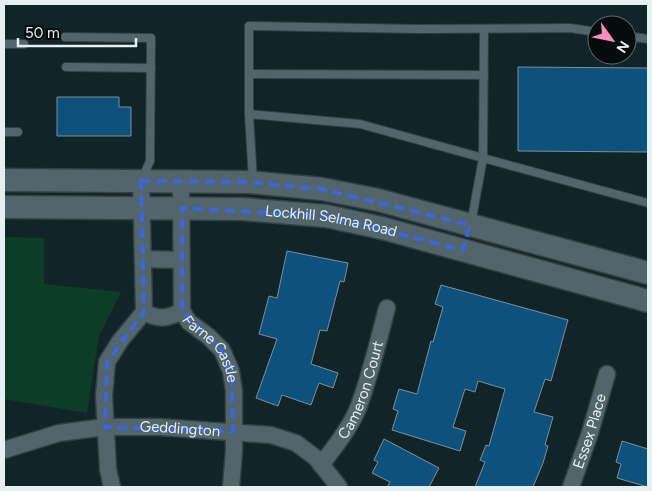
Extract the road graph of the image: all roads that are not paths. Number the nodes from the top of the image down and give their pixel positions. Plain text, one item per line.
1 (484, 29) junction
2 (587, 31) edge
3 (65, 37) dead end
4 (4, 44) edge
5 (24, 44) dead end
6 (66, 67) dead end
7 (151, 68) junction
8 (249, 74) junction
9 (484, 75) junction
10 (250, 114) junction
11 (4, 132) edge
12 (18, 132) dead end
13 (482, 158) junction
14 (4, 180) edge
15 (141, 181) junction
16 (181, 182) junction
17 (253, 183) junction
18 (648, 203) edge
19 (4, 207) edge
20 (142, 208) junction
21 (182, 208) junction
22 (470, 225) junction
23 (463, 250) junction
24 (143, 259) junction
25 (181, 260) junction
26 (648, 273) edge
27 (648, 301) edge
28 (387, 308) dead end
29 (182, 311) junction
30 (144, 312) junction
31 (607, 374) dead end
32 (105, 427) junction
33 (233, 432) junction
34 (4, 450) edge
35 (321, 465) junction
36 (112, 487) edge
37 (231, 487) edge
38 (339, 487) edge
39 (571, 487) edge

1 - 2 lane
1 - 8 lane
1 - 9 lane
3 - 7 lane
4 - 5 lane
6 - 7 lane
7 - 15 lane
8 - 9 lane
8 - 10 lane
9 - 13 lane
10 - 13 lane
10 - 17 lane
11 - 12 lane
13 - 18 lane
13 - 22 lane
14 - 15 main road, Lockhill Selma Road
15 - 16 main road, Lockhill Selma Road
15 - 20 street
16 - 17 main road, Lockhill Selma Road
16 - 21 street, Farne Castle
17 - 22 main road, Lockhill Selma Road
19 - 20 main road, Lockhill Selma Road
20 - 21 main road, Lockhill Selma Road
20 - 24 street
21 - 23 main road, Lockhill Selma Road
21 - 25 street, Farne Castle
22 - 23 street
22 - 26 main road, Lockhill Selma Road
23 - 27 main road, Lockhill Selma Road
24 - 25 street
24 - 30 street
25 - 29 street, Farne Castle
28 - 35 street, Cameron Court
29 - 30 street
29 - 33 street, Farne Castle
30 - 32 street
31 - 39 street, Essex Place
32 - 33 street, Geddington
32 - 34 street, Geddington
32 - 36 street
33 - 35 street, Geddington
33 - 37 street, Farne Castle
35 - 38 street, Geddington

